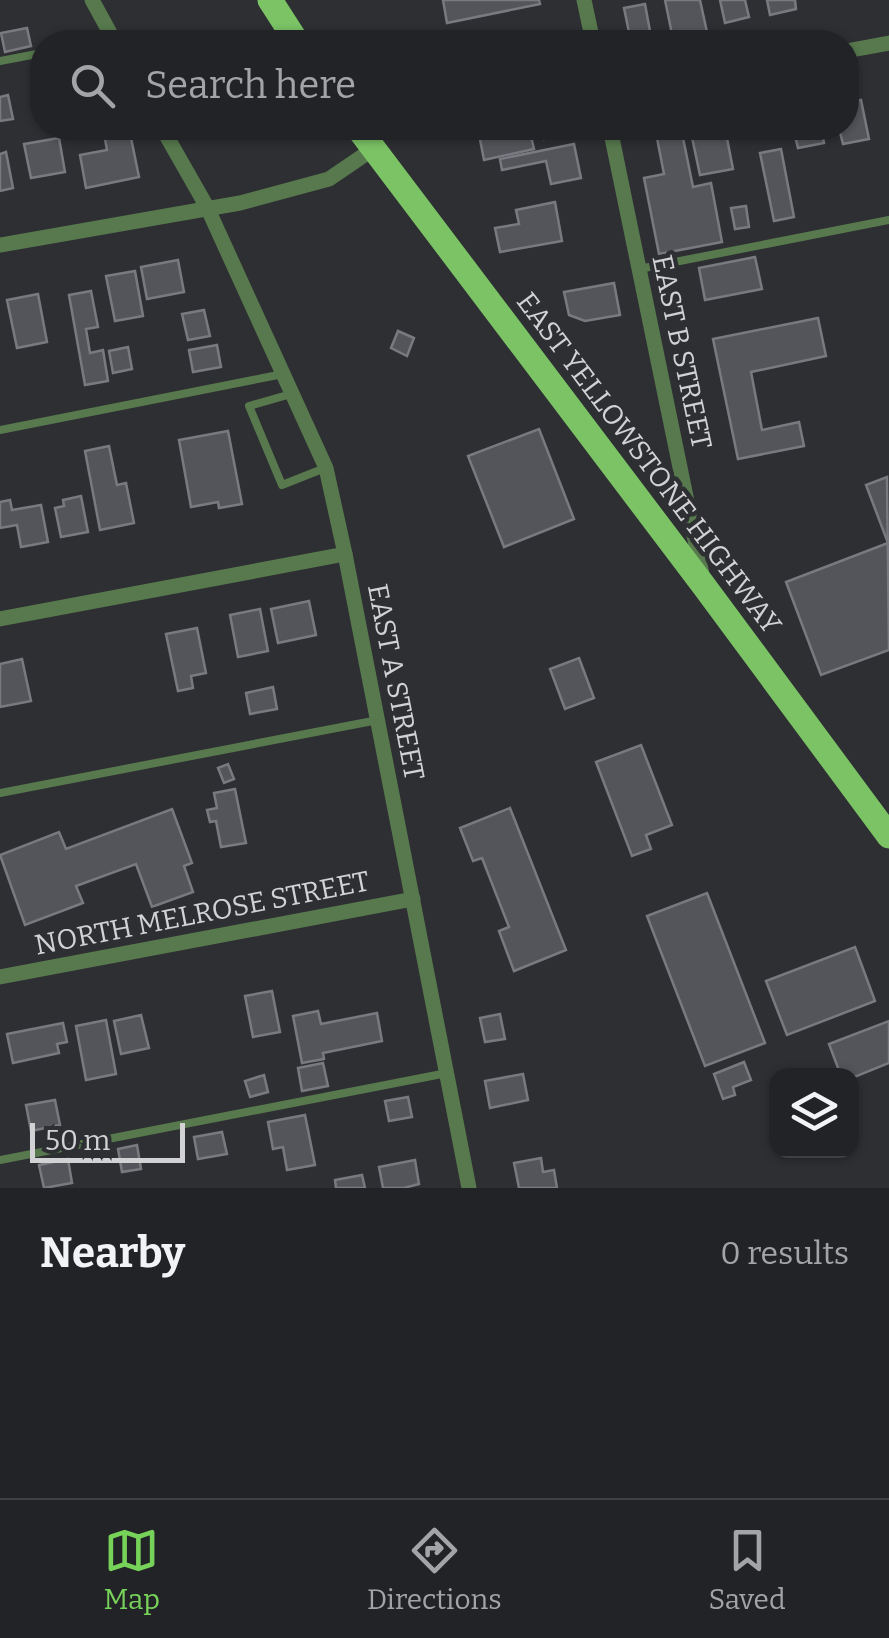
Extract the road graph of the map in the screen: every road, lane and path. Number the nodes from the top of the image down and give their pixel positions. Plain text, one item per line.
1 (92, 0) edge
2 (270, 0) edge
3 (584, 0) edge
4 (108, 30) edge
5 (289, 30) edge
6 (590, 30) edge
7 (889, 42) edge
8 (859, 48) edge
9 (30, 55) edge
10 (0, 61) edge
11 (169, 140) edge
12 (363, 140) edge
13 (367, 140) edge
14 (612, 140) edge
15 (207, 208) junction
16 (889, 220) edge
17 (0, 245) edge
18 (639, 269) junction
19 (283, 374) junction
20 (291, 394) junction
21 (0, 430) edge
22 (326, 468) junction
23 (345, 554) junction
24 (704, 586) junction
25 (0, 619) edge
26 (378, 720) junction
27 (0, 793) edge
28 (889, 836) edge
29 (413, 898) junction
30 (0, 977) edge
31 (447, 1073) junction
32 (0, 1160) edge
33 (469, 1188) edge

1 - 4 street
2 - 5 main road
3 - 6 street
7 - 8 street
9 - 10 lane
11 - 15 street, EAST A STREET
12 - 15 street
13 - 24 main road, EAST YELLOWSTONE HIGHWAY
14 - 18 street, EAST B STREET
15 - 17 street
15 - 19 street, EAST A STREET
16 - 18 lane
18 - 24 street, EAST B STREET
19 - 20 street, EAST A STREET
19 - 21 lane
20 - 22 street, EAST A STREET
20 - 22 lane
22 - 23 street, EAST A STREET
23 - 25 street
23 - 26 street, EAST A STREET
24 - 28 main road, EAST YELLOWSTONE HIGHWAY
26 - 27 lane
26 - 29 street, EAST A STREET
29 - 30 street, NORTH MELROSE STREET
29 - 31 street, EAST A STREET
31 - 32 lane
31 - 33 street, EAST A STREET

